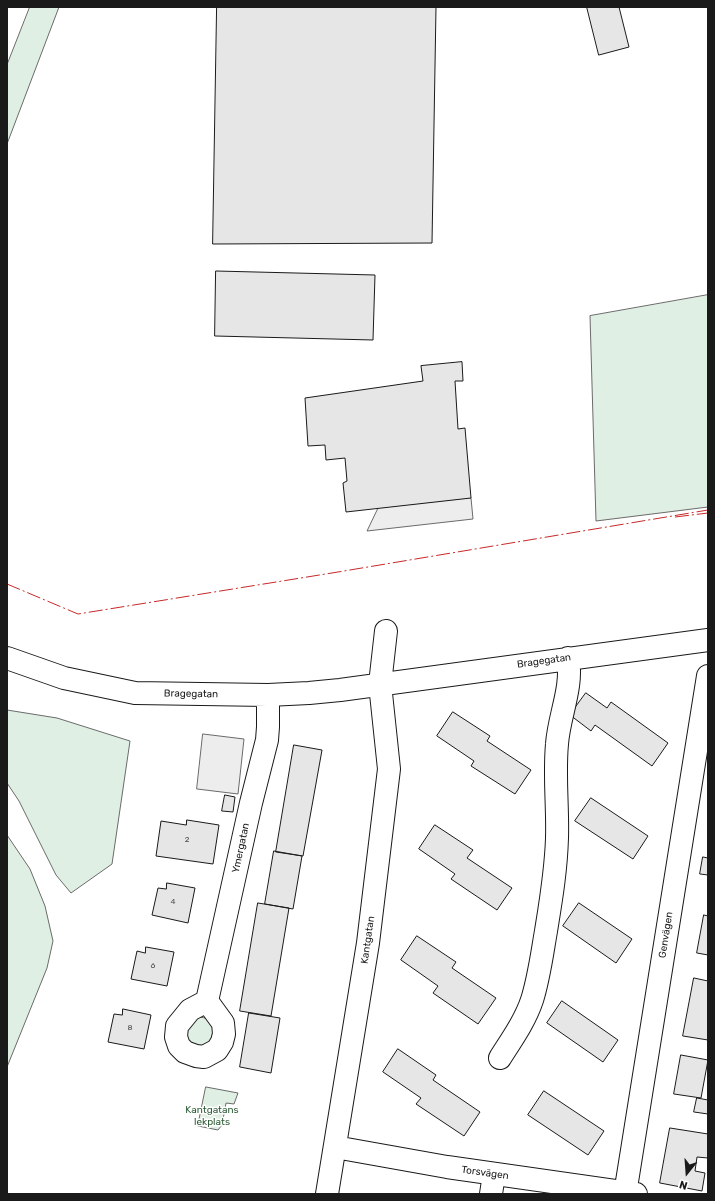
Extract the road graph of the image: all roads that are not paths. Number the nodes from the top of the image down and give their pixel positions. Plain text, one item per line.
1 (386, 631) dead end
2 (708, 643) edge
3 (7, 658) edge
4 (568, 658) junction
5 (708, 676) edge
6 (380, 684) junction
7 (268, 695) junction
8 (207, 1001) dead end
9 (500, 1058) dead end
10 (335, 1147) junction
11 (492, 1184) edge
12 (327, 1194) edge
13 (629, 1194) edge

1 - 6 street
2 - 4 street, Bragegatan
3 - 7 street, Bragegatan
4 - 6 street, Bragegatan
4 - 9 street
5 - 13 street, Genvägen
6 - 7 street, Bragegatan
6 - 10 street, Kantgatan
7 - 8 street, Ymergatan
10 - 11 street, Torsvägen
10 - 12 street, Kantgatan
11 - 13 street, Torsvägen

